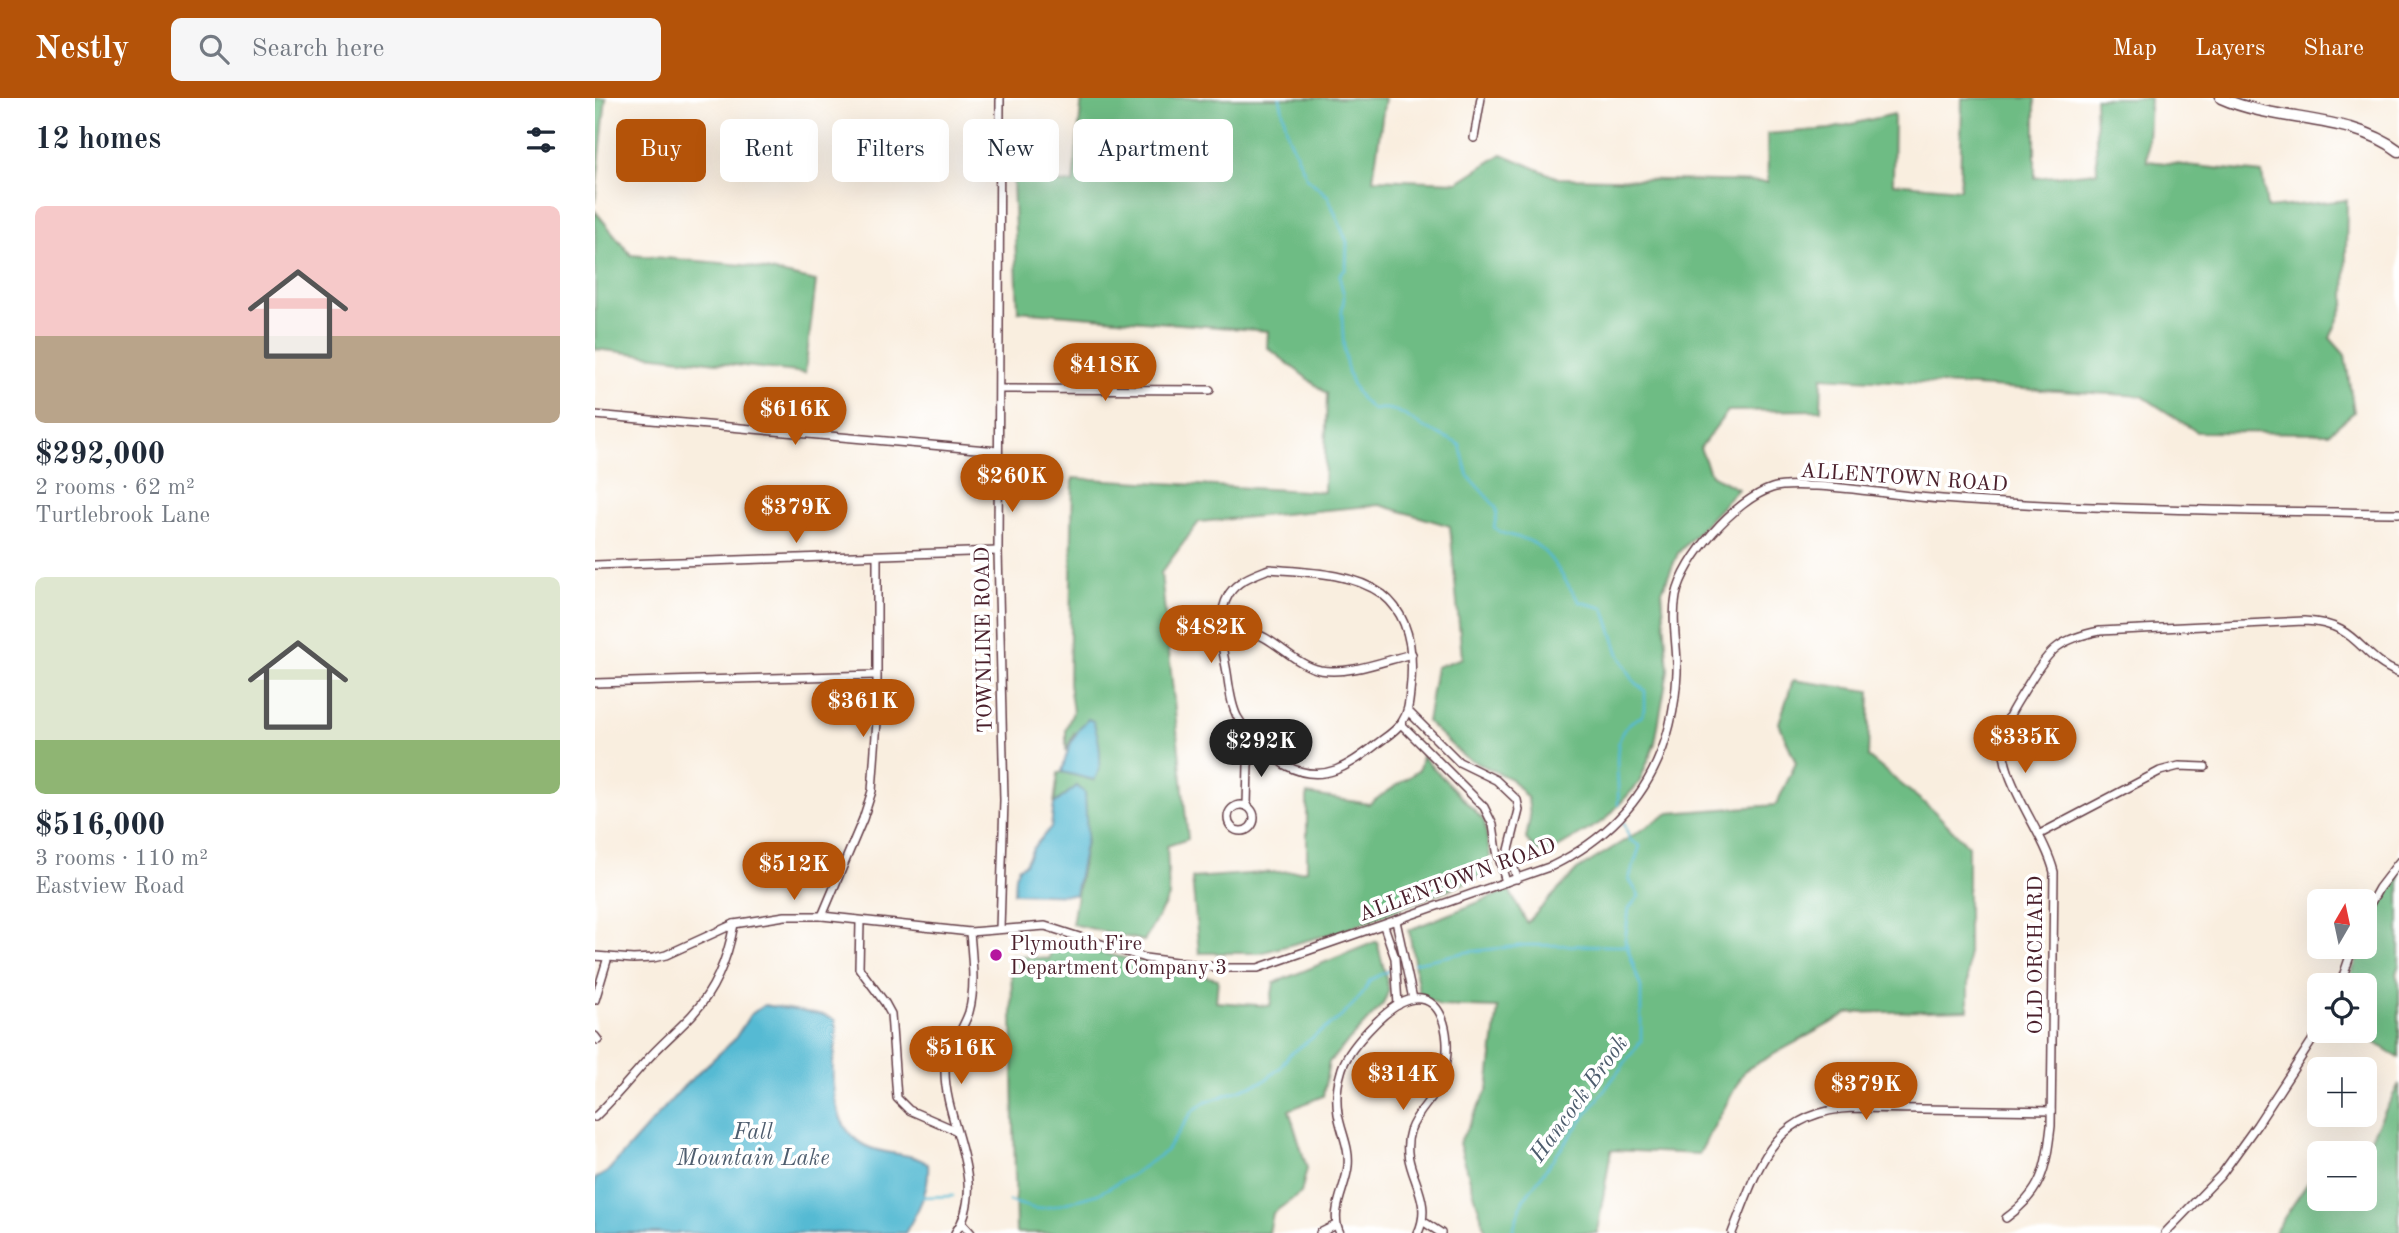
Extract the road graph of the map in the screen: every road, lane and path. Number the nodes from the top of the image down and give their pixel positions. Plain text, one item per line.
1 (1000, 98) edge
2 (1481, 98) edge
3 (2221, 98) edge
4 (1474, 138) dead end
5 (2399, 151) edge
6 (1000, 389) junction
7 (1210, 390) dead end
8 (595, 415) edge
9 (999, 451) junction
10 (2399, 513) edge
11 (999, 551) junction
12 (877, 557) junction
13 (595, 565) edge
14 (1221, 637) junction
15 (1412, 654) junction
16 (2399, 673) edge
17 (876, 675) junction
18 (595, 683) edge
19 (1408, 711) junction
20 (1401, 724) junction
21 (1262, 745) junction
22 (2205, 767) dead end
23 (1247, 806) dead end
24 (2040, 834) junction
25 (2399, 862) edge
26 (1517, 879) junction
27 (1506, 882) junction
28 (2377, 892) edge
29 (822, 916) junction
30 (1396, 921) junction
31 (860, 922) junction
32 (734, 924) junction
33 (1384, 926) junction
34 (1000, 929) junction
35 (970, 932) junction
36 (595, 956) edge
37 (608, 957) junction
38 (1413, 999) junction
39 (595, 1000) edge
40 (1398, 1005) junction
41 (2311, 1043) edge
42 (2051, 1111) junction
43 (595, 1116) edge
44 (955, 1130) junction
45 (2006, 1218) dead end
46 (1424, 1222) junction
47 (962, 1223) junction
48 (1338, 1229) edge
49 (955, 1233) edge
50 (971, 1233) edge
51 (1320, 1233) edge
52 (1418, 1233) edge
53 (1441, 1233) edge
54 (1732, 1233) edge
55 (2165, 1233) edge

1 - 6 street, TOWNLINE ROAD
2 - 4 street
3 - 5 main road
6 - 7 street
6 - 9 street, TOWNLINE ROAD
8 - 9 street
9 - 11 street, TOWNLINE ROAD
10 - 26 street, ALLENTOWN ROAD
11 - 12 street
11 - 34 street, TOWNLINE ROAD
12 - 13 street
12 - 17 street
14 - 15 street
14 - 15 street
14 - 21 street
15 - 19 street
16 - 24 street, OLD ORCHARD
17 - 18 street
17 - 29 street
19 - 20 street
19 - 26 street
20 - 21 street
20 - 27 street
21 - 23 street
22 - 24 street
24 - 42 street, OLD ORCHARD
25 - 28 street
26 - 27 street, ALLENTOWN ROAD
27 - 30 street, ALLENTOWN ROAD
29 - 31 street, ALLENTOWN ROAD
29 - 32 street, ALLENTOWN ROAD
30 - 33 street, ALLENTOWN ROAD
30 - 38 street
31 - 35 street, ALLENTOWN ROAD
31 - 44 street
32 - 37 street, ALLENTOWN ROAD
32 - 43 street
33 - 34 street, ALLENTOWN ROAD
33 - 40 street
34 - 35 street, ALLENTOWN ROAD
35 - 44 street
36 - 37 street, ALLENTOWN ROAD
37 - 39 street
38 - 40 street
38 - 46 street
40 - 48 street
41 - 55 street
42 - 45 street, OLD ORCHARD
42 - 54 street
44 - 47 street
46 - 52 street
46 - 53 street
47 - 49 street
47 - 50 street
48 - 51 street

